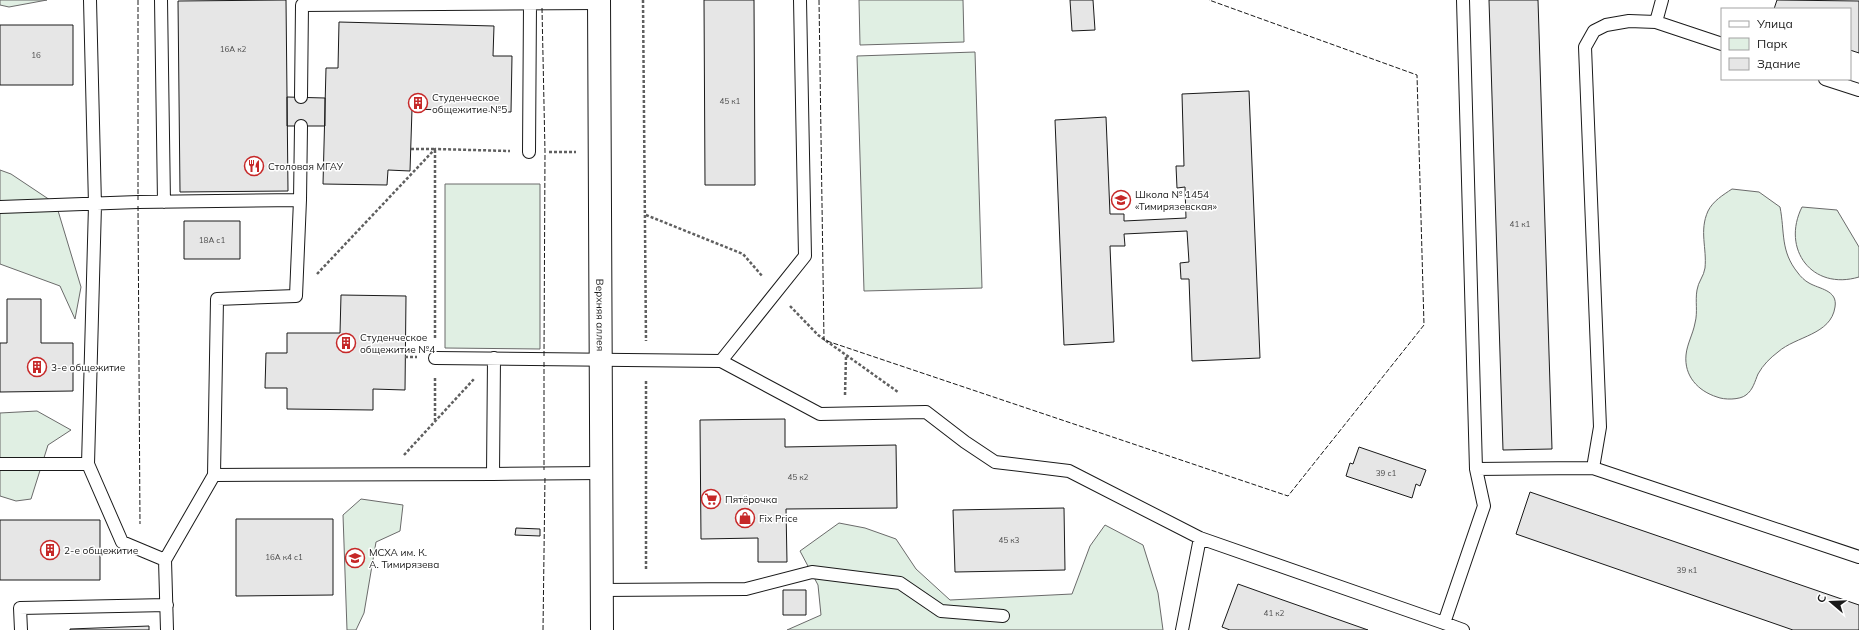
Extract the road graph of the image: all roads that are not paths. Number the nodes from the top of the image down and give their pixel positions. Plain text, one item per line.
1 (90, 0) edge
2 (161, 0) edge
3 (800, 0) edge
4 (1463, 0) edge
5 (1662, 0) edge
6 (302, 2) edge
7 (599, 2) edge
8 (530, 4) junction
9 (1656, 22) junction
10 (1721, 44) edge
11 (1828, 80) edge
12 (1859, 90) edge
13 (301, 97) dead end
14 (301, 126) dead end
15 (529, 152) road end
16 (300, 200) junction
17 (164, 202) junction
18 (95, 204) junction
19 (0, 207) edge
20 (435, 358) road end
21 (494, 358) junction
22 (601, 360) junction
23 (721, 361) junction
24 (0, 464) edge
25 (88, 464) junction
26 (1593, 468) junction
27 (1476, 469) junction
28 (601, 473) junction
29 (493, 474) junction
30 (214, 475) junction
31 (1200, 538) junction
32 (1859, 557) edge
33 (166, 560) junction
34 (601, 590) junction
35 (167, 605) junction
36 (1003, 616) dead end
37 (1444, 623) junction
38 (20, 630) edge
39 (167, 630) edge
40 (602, 630) edge
41 (1182, 630) edge
42 (1463, 630) edge

1 - 18 lane
2 - 17 lane
3 - 23 lane
4 - 27 lane
5 - 9 lane
6 - 8 lane
6 - 13 lane
7 - 8 lane
7 - 22 street, Верхняя аллея
8 - 15 lane
9 - 10 lane
9 - 26 lane
11 - 12 lane
14 - 16 lane
16 - 17 lane
16 - 30 lane
17 - 18 lane
18 - 19 lane
18 - 25 lane
20 - 21 lane
21 - 22 lane
21 - 29 lane
22 - 23 lane
22 - 28 street, Верхняя аллея
23 - 31 lane
24 - 25 lane
25 - 33 lane
26 - 27 lane
26 - 32 lane
27 - 37 lane
28 - 29 lane
28 - 34 street, Верхняя аллея
29 - 30 lane
30 - 33 lane
31 - 37 lane
31 - 41 lane
33 - 35 lane
34 - 36 lane
34 - 40 street, Верхняя аллея
35 - 38 lane
35 - 39 lane
37 - 42 lane

